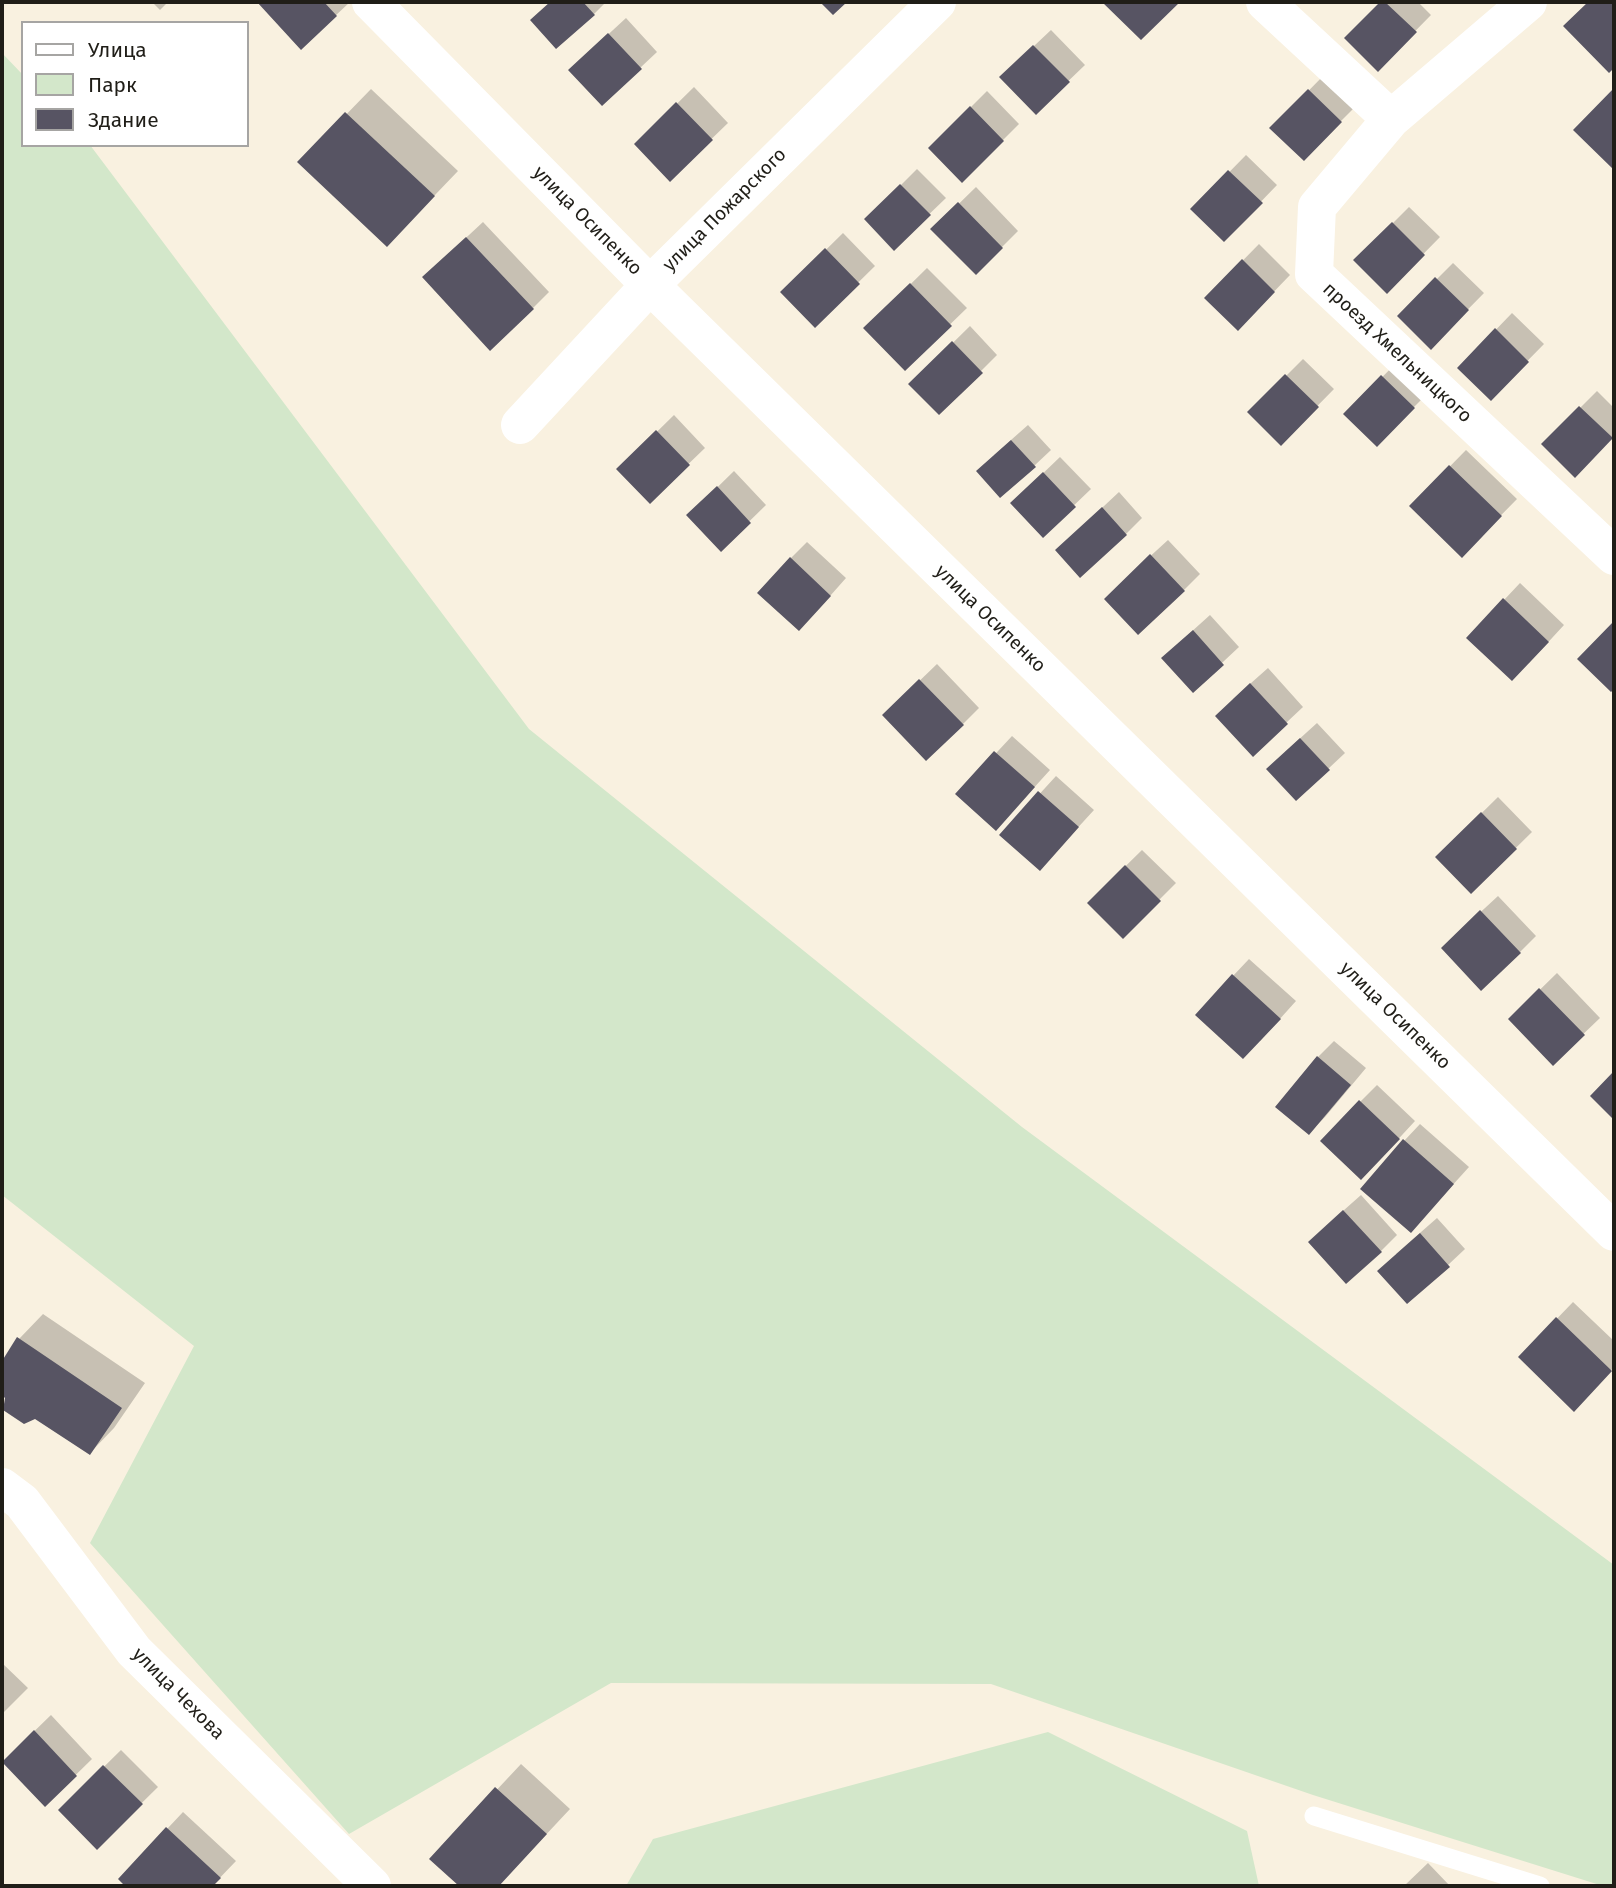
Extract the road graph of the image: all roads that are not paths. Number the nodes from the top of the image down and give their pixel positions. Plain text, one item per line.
1 (371, 2) edge
2 (937, 2) edge
3 (1265, 2) edge
4 (1528, 2) edge
5 (1391, 119) junction
6 (650, 285) junction
7 (520, 425) dead end
8 (1614, 556) edge
9 (1614, 1232) edge
10 (2, 1487) edge
11 (1314, 1816) dead end
12 (372, 1886) edge
13 (1540, 1886) edge

1 - 6 street, улица Осипенко
2 - 6 street, улица Пожарского
3 - 5 street
4 - 5 street, проезд Хмельницкого
5 - 8 street, проезд Хмельницкого
6 - 7 street, улица Пожарского
6 - 9 street, улица Осипенко
10 - 12 street, улица Чехова
11 - 13 lane

